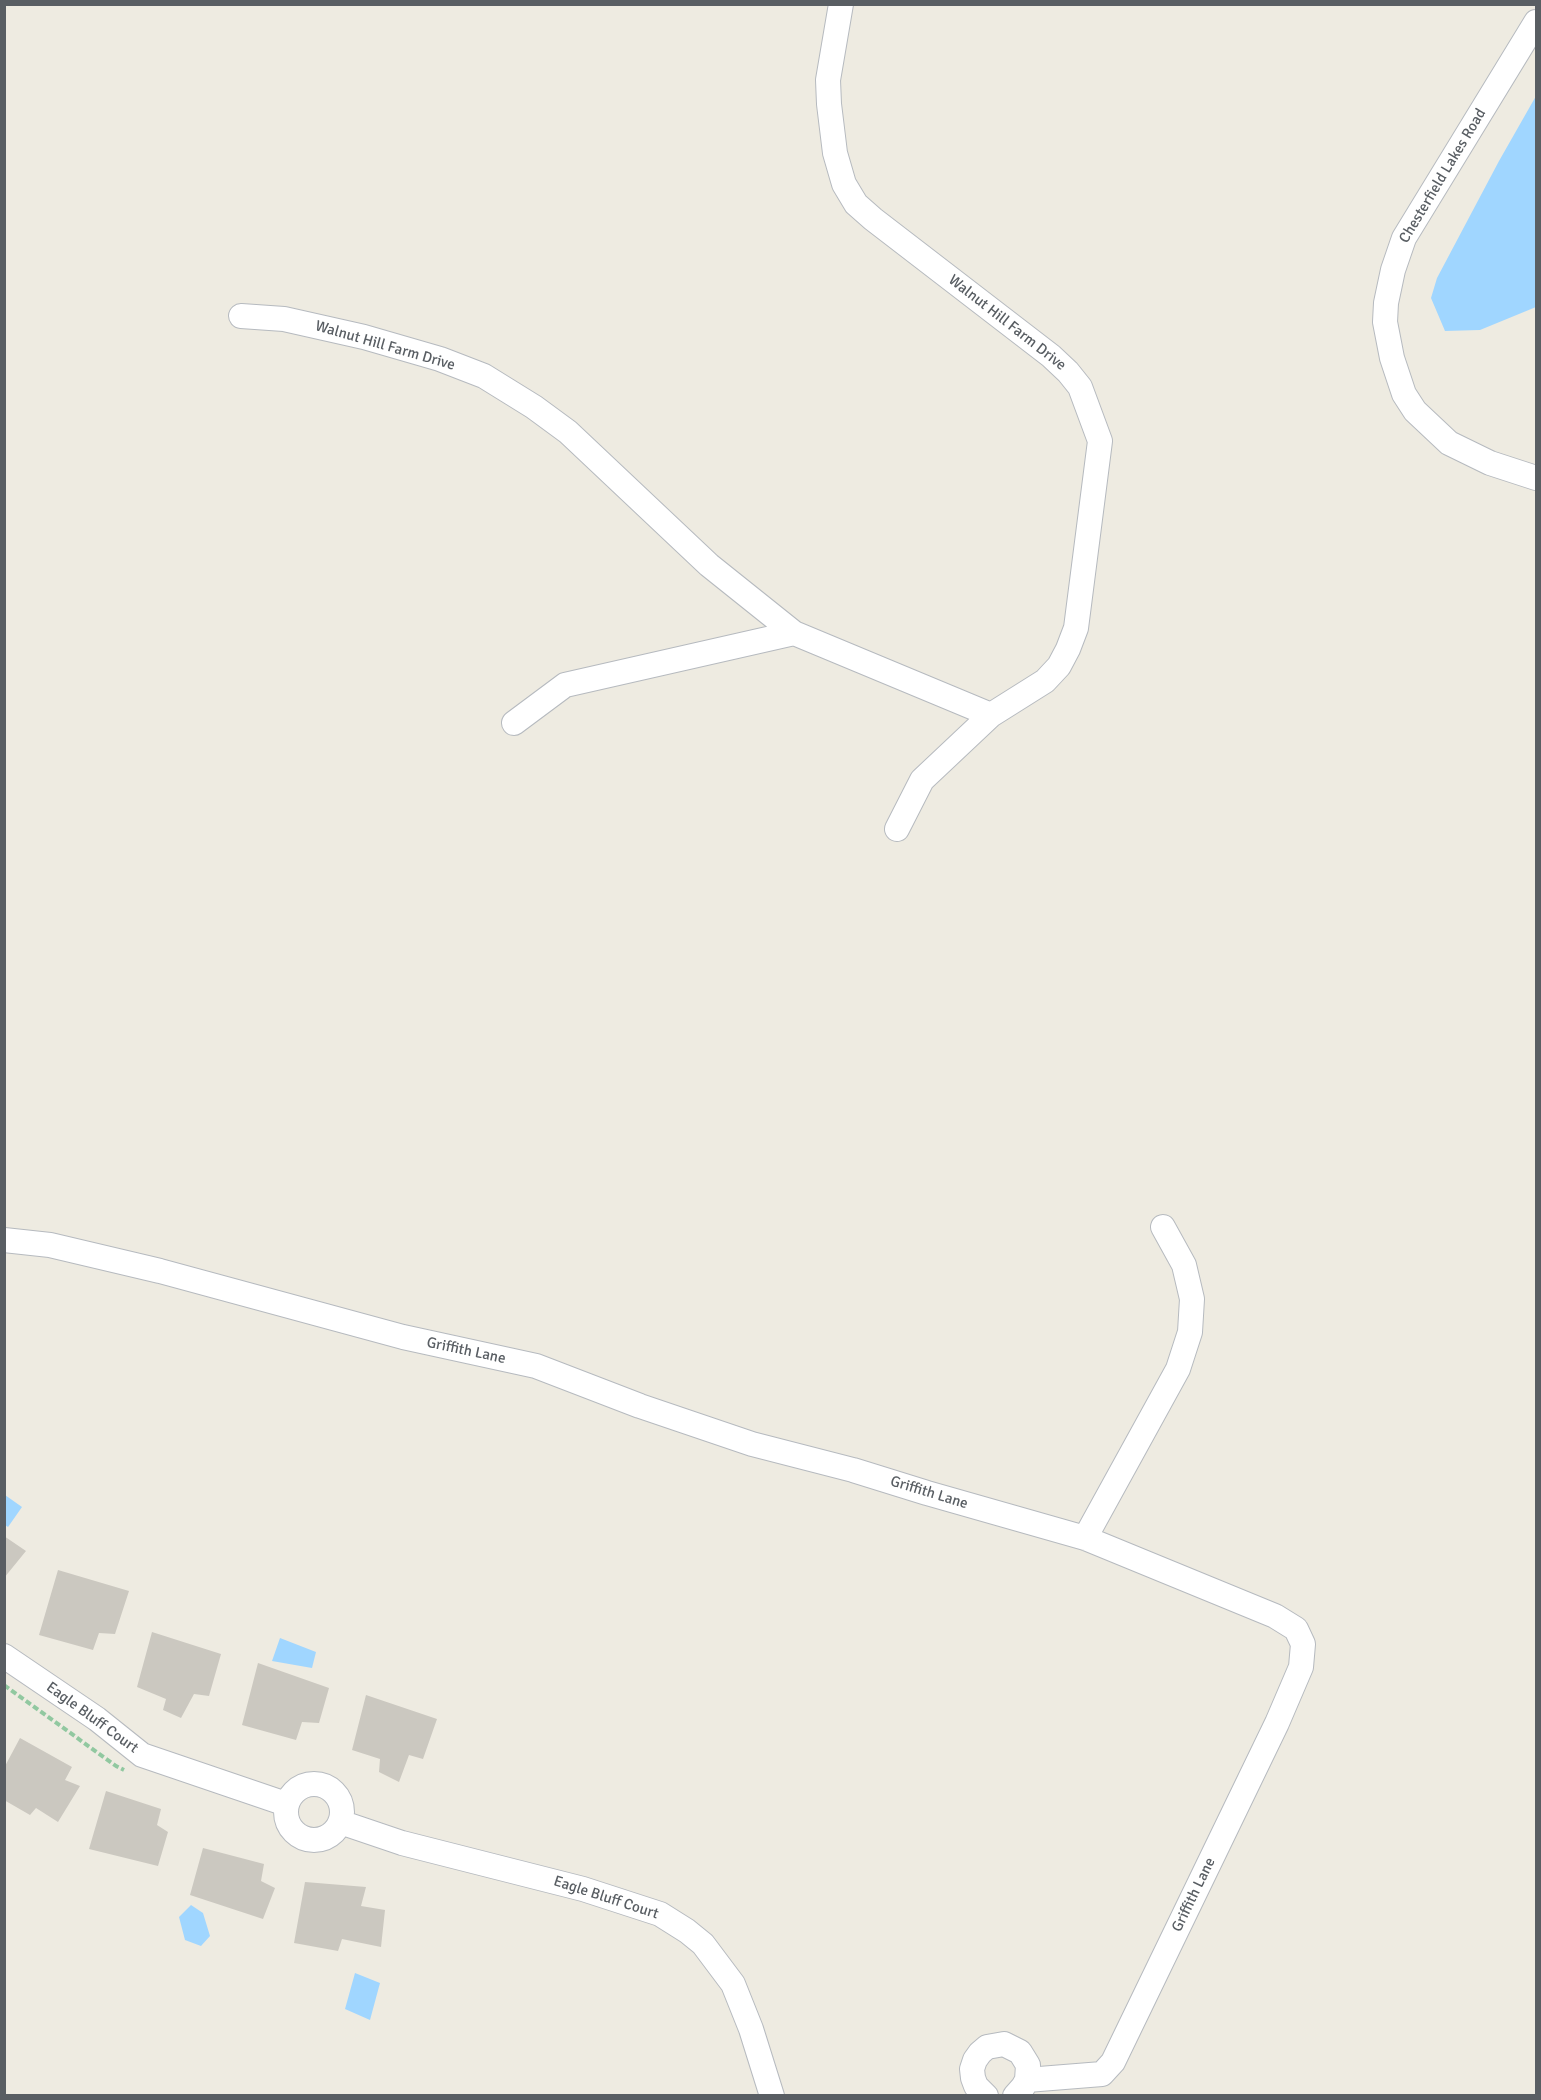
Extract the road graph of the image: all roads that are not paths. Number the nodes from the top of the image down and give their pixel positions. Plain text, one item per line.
1 (841, 4) edge
2 (1536, 22) edge
3 (242, 316) dead end
4 (1536, 478) edge
5 (794, 633) junction
6 (992, 715) junction
7 (514, 723) dead end
8 (897, 829) dead end
9 (1162, 1227) dead end
10 (4, 1240) edge
11 (1085, 1538) junction
12 (4, 1656) edge
13 (286, 1804) junction
14 (340, 1822) junction
15 (1021, 2088) edge
16 (772, 2096) edge
17 (986, 2096) edge

1 - 6 street, Walnut Hill Farm Drive
2 - 4 street, Chesterfield Lakes Road
3 - 5 street, Walnut Hill Farm Drive
5 - 6 street, Walnut Hill Farm Drive
5 - 7 street
6 - 8 street, Walnut Hill Farm Drive
9 - 11 street
10 - 11 street, Griffith Lane
11 - 15 street, Griffith Lane
12 - 13 street, Eagle Bluff Court
13 - 14 street
13 - 14 street
14 - 16 street, Eagle Bluff Court
15 - 17 street

